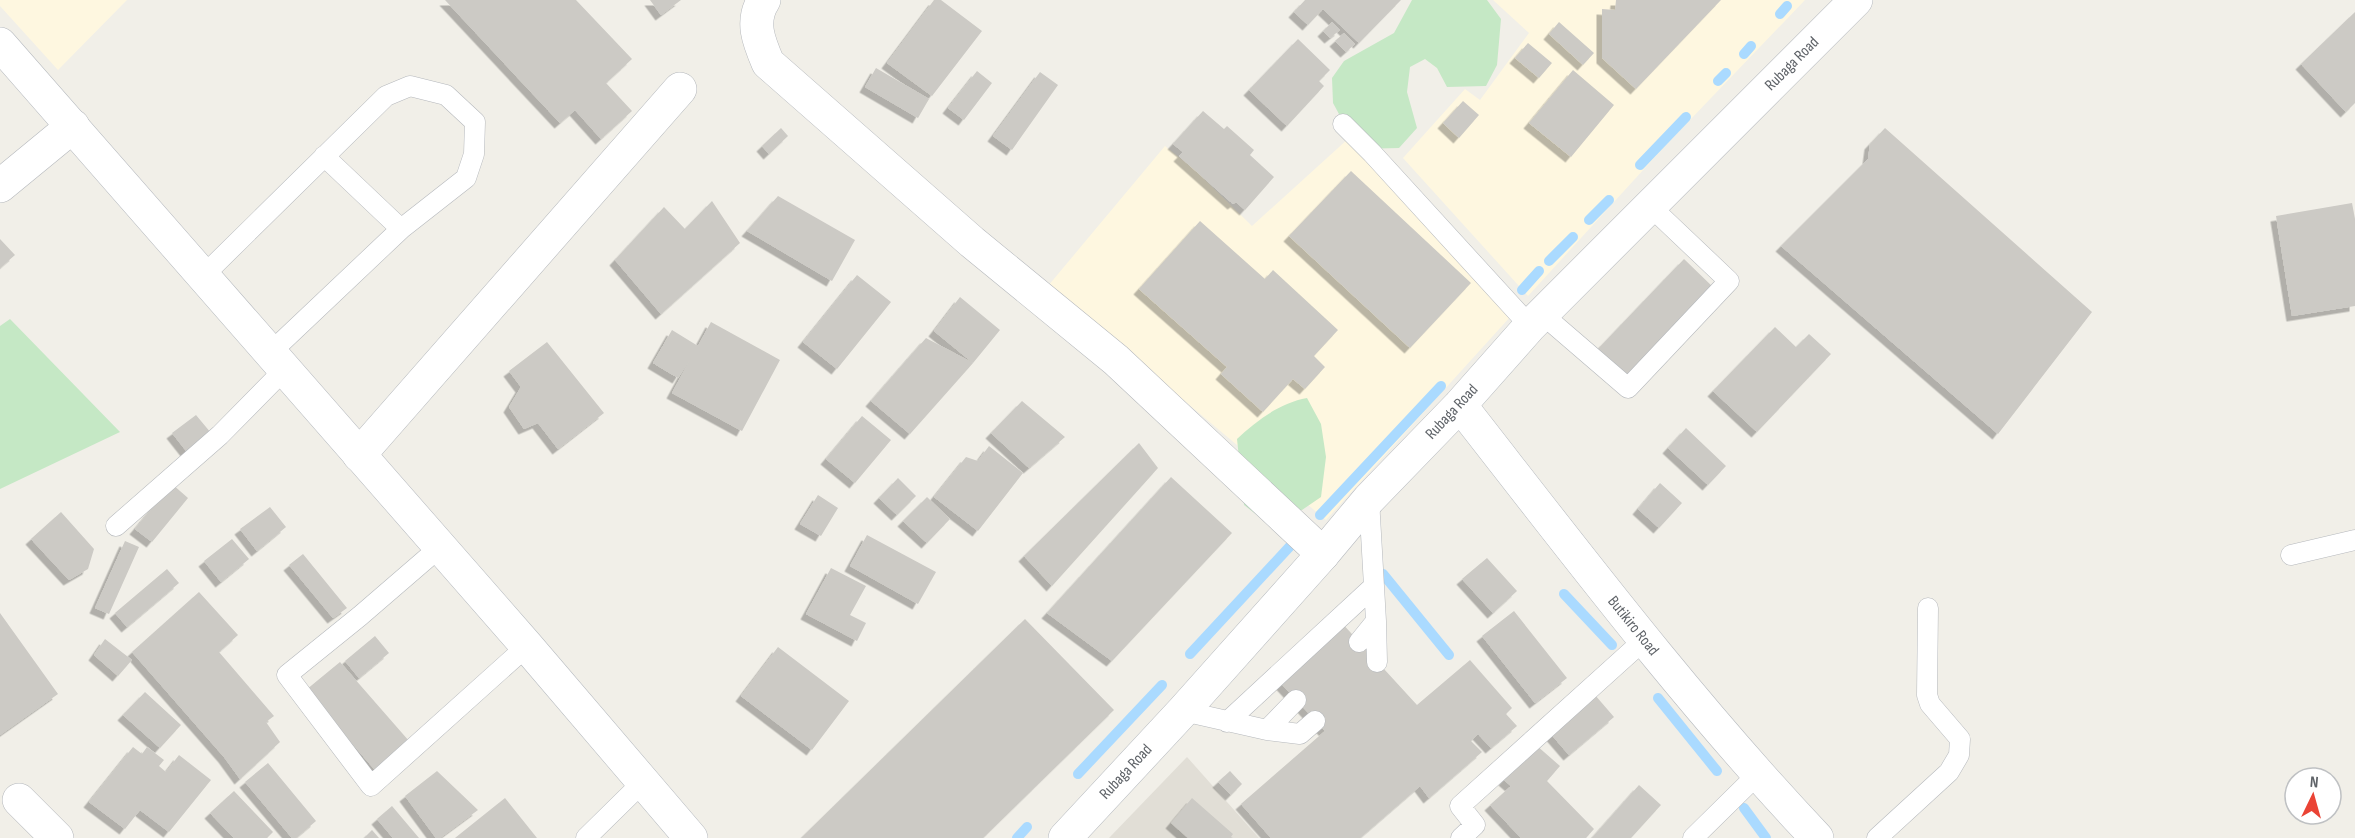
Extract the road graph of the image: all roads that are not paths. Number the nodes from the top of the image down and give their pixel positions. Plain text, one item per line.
1 (764, 0) edge
2 (1856, 0) edge
3 (0, 44) edge
4 (680, 89) dead end
5 (1343, 124) dead end
6 (73, 126) junction
7 (324, 156) junction
8 (0, 186) edge
9 (1650, 206) junction
10 (401, 229) junction
11 (203, 276) junction
12 (1536, 320) junction
13 (277, 361) junction
14 (1460, 405) junction
15 (359, 455) junction
16 (1369, 499) junction
17 (116, 526) dead end
18 (2355, 540) edge
19 (440, 547) junction
20 (1323, 554) junction
21 (2291, 555) dead end
22 (1373, 587) junction
23 (1928, 608) dead end
24 (1376, 621) junction
25 (1644, 640) junction
26 (1359, 642) dead end
27 (527, 646) junction
28 (1377, 662) dead end
29 (1296, 700) dead end
30 (1183, 711) junction
31 (1316, 721) dead end
32 (1227, 722) junction
33 (1267, 730) junction
34 (1757, 775) junction
35 (644, 781) junction
36 (19, 800) dead end
37 (57, 838) edge
38 (586, 838) edge
39 (691, 838) edge
40 (1065, 838) edge
41 (1461, 838) edge
42 (1693, 838) edge
43 (1817, 838) edge
44 (1877, 838) edge

1 - 20 main road
2 - 9 main road, Rubaga Road
3 - 6 main road
4 - 15 main road
5 - 12 lane
6 - 8 main road
6 - 11 main road
7 - 10 lane
7 - 10 lane
7 - 11 lane
9 - 12 main road, Rubaga Road
9 - 12 lane
10 - 13 lane
11 - 13 main road
12 - 14 main road, Rubaga Road
13 - 15 main road
13 - 17 lane
14 - 16 main road, Rubaga Road
14 - 25 main road, Butikiro Road
15 - 19 main road
16 - 20 main road, Rubaga Road
16 - 22 lane
18 - 21 lane
19 - 27 main road
19 - 27 lane
20 - 30 main road, Rubaga Road
22 - 24 lane
22 - 32 lane
23 - 44 lane
24 - 26 lane
24 - 28 lane
25 - 34 main road, Butikiro Road
25 - 41 lane
27 - 35 main road
29 - 33 lane
30 - 32 lane
30 - 40 main road, Rubaga Road
31 - 33 lane
32 - 33 lane
34 - 42 lane
34 - 43 main road, Butikiro Road
35 - 38 lane
35 - 39 main road
36 - 37 main road

